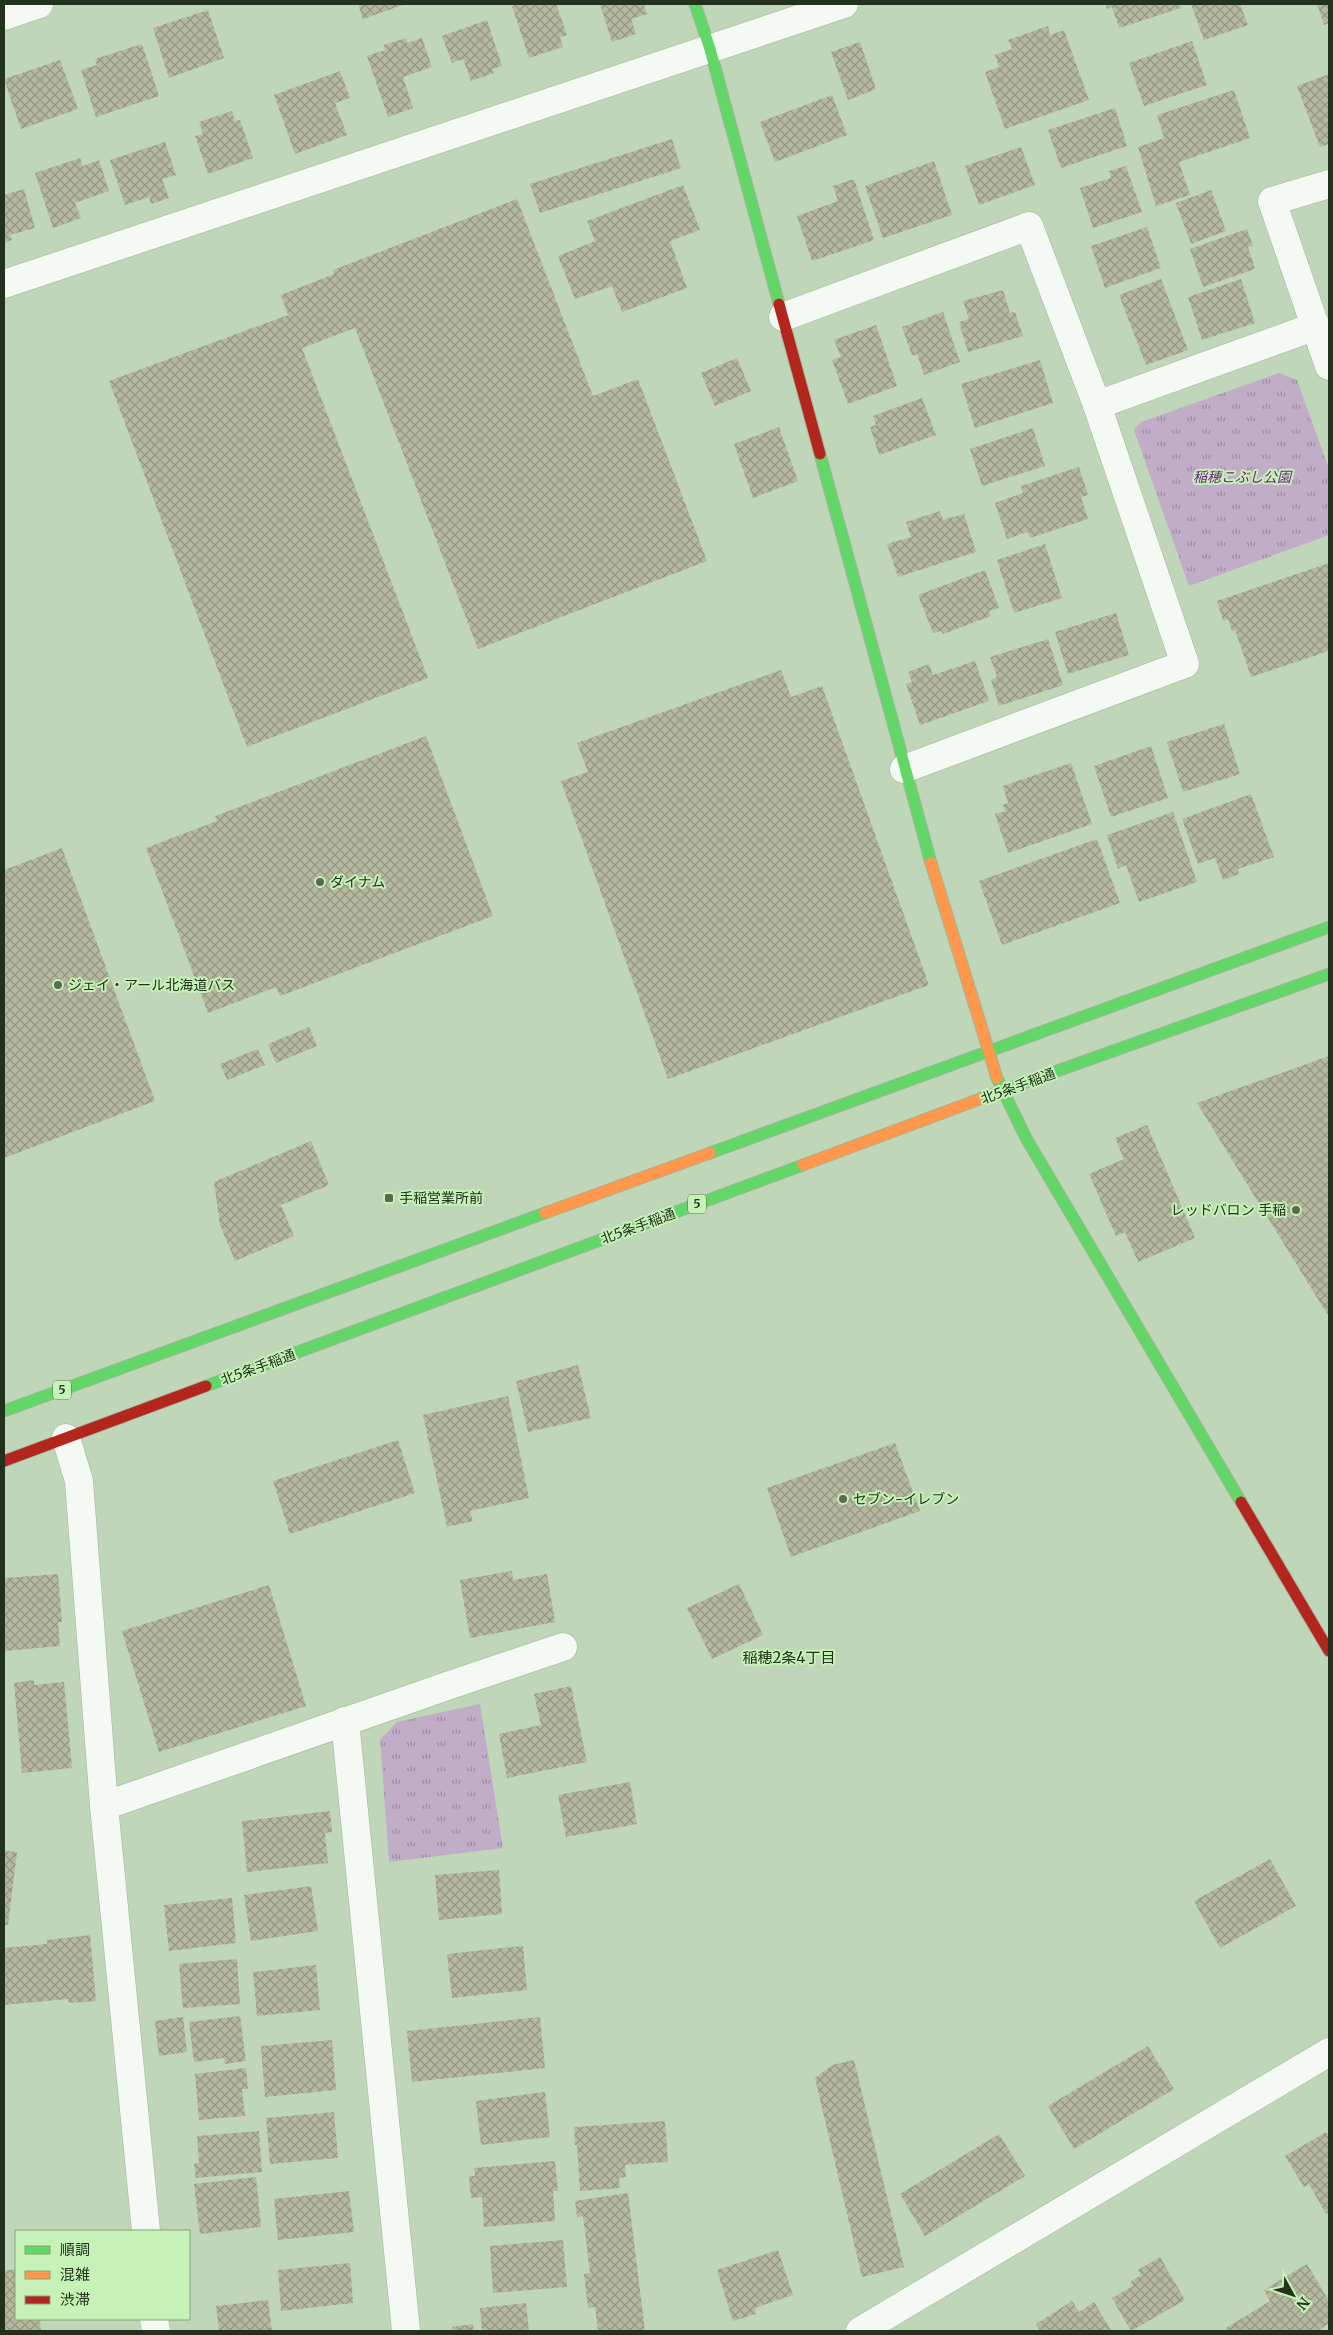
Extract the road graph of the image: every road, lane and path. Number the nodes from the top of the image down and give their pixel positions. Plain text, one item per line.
1 (39, 4) edge
2 (696, 4) edge
3 (844, 4) edge
4 (4, 16) edge
5 (710, 49) junction
6 (1329, 184) edge
7 (4, 284) edge
8 (783, 317) junction
9 (1316, 326) junction
10 (1329, 366) edge
11 (1097, 405) junction
12 (904, 769) junction
13 (1329, 927) edge
14 (1329, 974) edge
15 (987, 1051) junction
16 (1001, 1091) junction
17 (4, 1411) edge
18 (66, 1438) junction
19 (4, 1461) edge
20 (563, 1647) dead end
21 (1329, 1650) edge
22 (345, 1722) junction
23 (104, 1806) junction
24 (1329, 2052) edge
25 (146, 2230) edge
26 (874, 2328) edge
27 (406, 2331) edge

1 - 4 street
2 - 5 main road
3 - 5 street
5 - 7 street
5 - 8 main road
6 - 9 street
8 - 11 street
8 - 12 main road
9 - 10 street
9 - 11 street
11 - 12 street
12 - 15 main road
13 - 15 main road, 5
14 - 16 main road, 北5条手稲通 / 5
15 - 16 main road
15 - 17 main road, 5
16 - 18 main road, 北5条手稲通 / 5
16 - 21 main road
18 - 19 main road, 北5条手稲通 / 5
18 - 23 street
20 - 22 street
22 - 23 street
22 - 27 street
23 - 25 street
24 - 26 street

